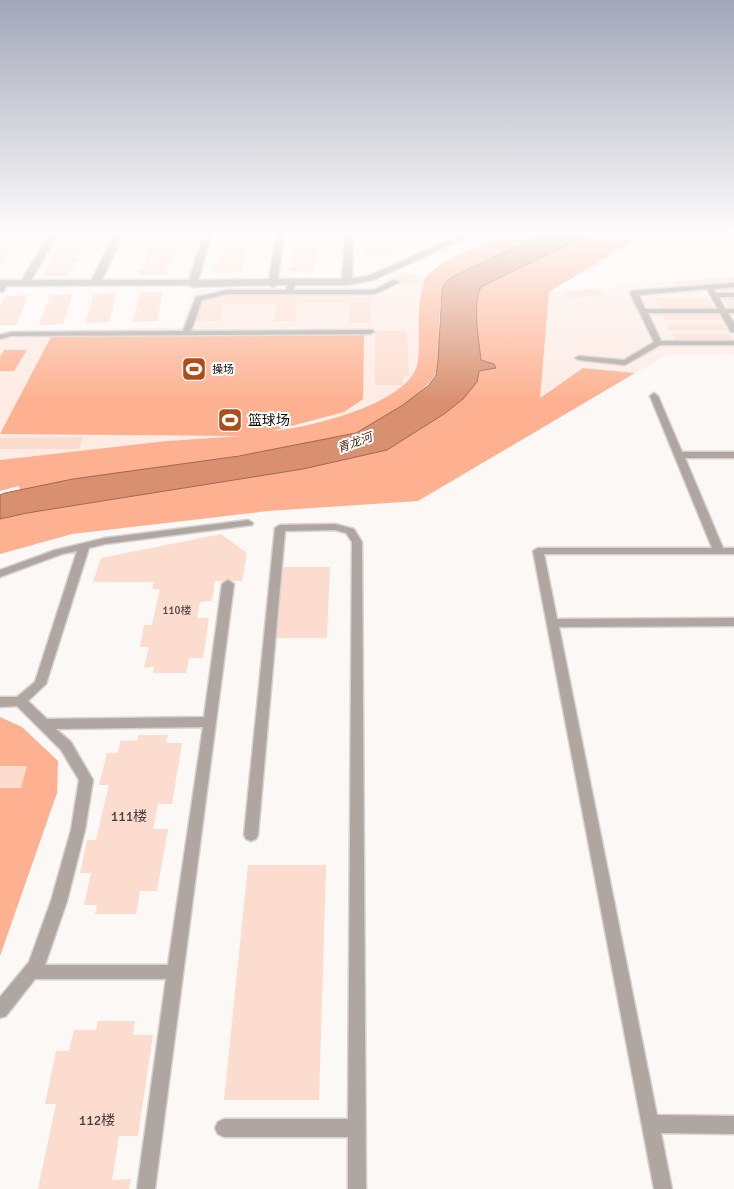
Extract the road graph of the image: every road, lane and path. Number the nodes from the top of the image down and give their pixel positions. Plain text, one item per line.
1 (267, 289) edge
2 (322, 289) edge
3 (380, 289) edge
4 (682, 289) edge
5 (710, 289) edge
6 (713, 295) junction
7 (734, 295) edge
8 (643, 311) junction
9 (723, 311) junction
10 (734, 311) edge
11 (734, 330) edge
12 (370, 332) dead end
13 (186, 334) junction
14 (0, 337) edge
15 (658, 343) junction
16 (734, 343) edge
17 (579, 358) dead end
18 (654, 396) dead end
19 (734, 454) edge
20 (679, 455) junction
21 (248, 523) dead end
22 (84, 546) junction
23 (719, 551) junction
24 (734, 551) edge
25 (0, 574) edge
26 (228, 584) dead end
27 (734, 622) edge
28 (552, 623) junction
29 (0, 702) edge
30 (20, 702) junction
31 (210, 722) junction
32 (44, 724) junction
33 (251, 835) dead end
34 (32, 972) junction
35 (176, 972) junction
36 (0, 1010) edge
37 (650, 1124) junction
38 (734, 1125) edge
39 (224, 1128) dead end
40 (358, 1128) junction
41 (146, 1189) edge
42 (357, 1189) edge
43 (663, 1189) edge

1 - 13 lane
2 - 3 lane
4 - 8 lane
5 - 6 lane
6 - 7 lane
6 - 9 lane
8 - 9 lane
8 - 15 lane
9 - 10 lane
9 - 11 lane
12 - 13 lane
13 - 14 lane
15 - 16 lane
15 - 17 lane
18 - 20 lane
19 - 20 lane
20 - 23 lane
21 - 22 lane
22 - 25 lane
22 - 30 lane
23 - 24 lane
23 - 28 lane
26 - 31 lane
27 - 28 lane
28 - 37 lane
29 - 30 lane
30 - 32 lane
31 - 32 lane
31 - 35 lane
32 - 34 lane
33 - 40 lane
34 - 35 lane
34 - 36 lane
35 - 41 lane
37 - 38 lane
37 - 43 lane
39 - 40 lane
40 - 42 lane

